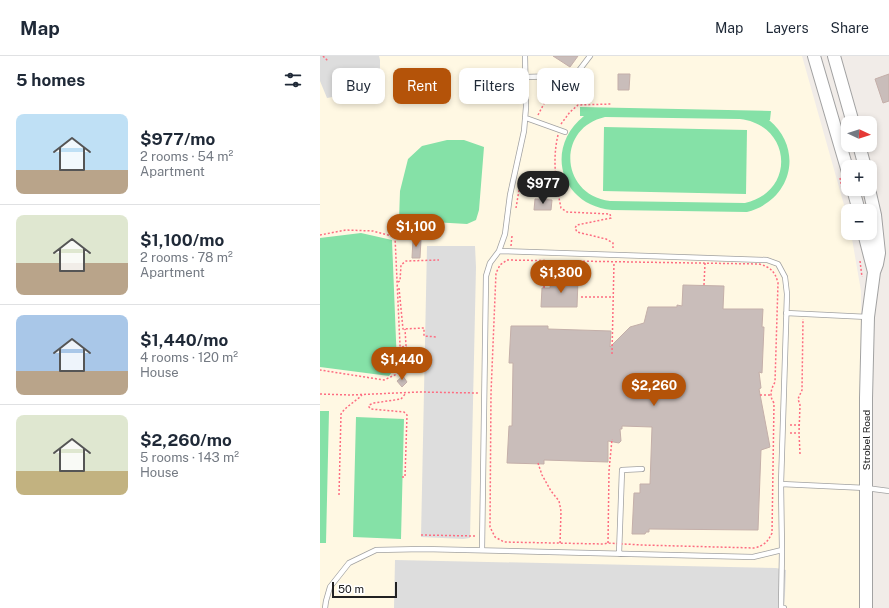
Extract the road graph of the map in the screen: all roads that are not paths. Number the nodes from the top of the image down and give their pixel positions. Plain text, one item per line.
1 (524, 56) edge
2 (590, 56) edge
3 (814, 56) edge
4 (834, 56) edge
5 (525, 68) edge
6 (529, 77) edge
7 (526, 104) edge
8 (851, 116) edge
9 (526, 118) junction
10 (566, 132) dead end
11 (844, 160) edge
12 (871, 196) edge
13 (866, 240) edge
14 (499, 252) junction
15 (874, 272) junction
16 (786, 313) junction
17 (868, 317) junction
18 (642, 469) dead end
19 (781, 484) junction
20 (866, 488) junction
21 (889, 491) edge
22 (482, 550) junction
23 (782, 550) junction
24 (619, 554) junction
25 (325, 608) edge
26 (784, 608) edge
27 (866, 608) edge

1 - 5 lane
2 - 6 lane
3 - 11 street
4 - 8 street
7 - 9 lane
9 - 10 lane
9 - 14 lane
12 - 15 street, Strobel Road
13 - 15 street, Strobel Road
14 - 16 lane
14 - 22 lane
15 - 17 street, Strobel Road
16 - 17 lane
16 - 19 lane
17 - 20 street, Strobel Road
18 - 24 lane
19 - 20 lane
19 - 23 lane
20 - 21 lane
20 - 27 street, Strobel Road
22 - 24 lane
22 - 25 lane
23 - 24 lane
23 - 26 lane

